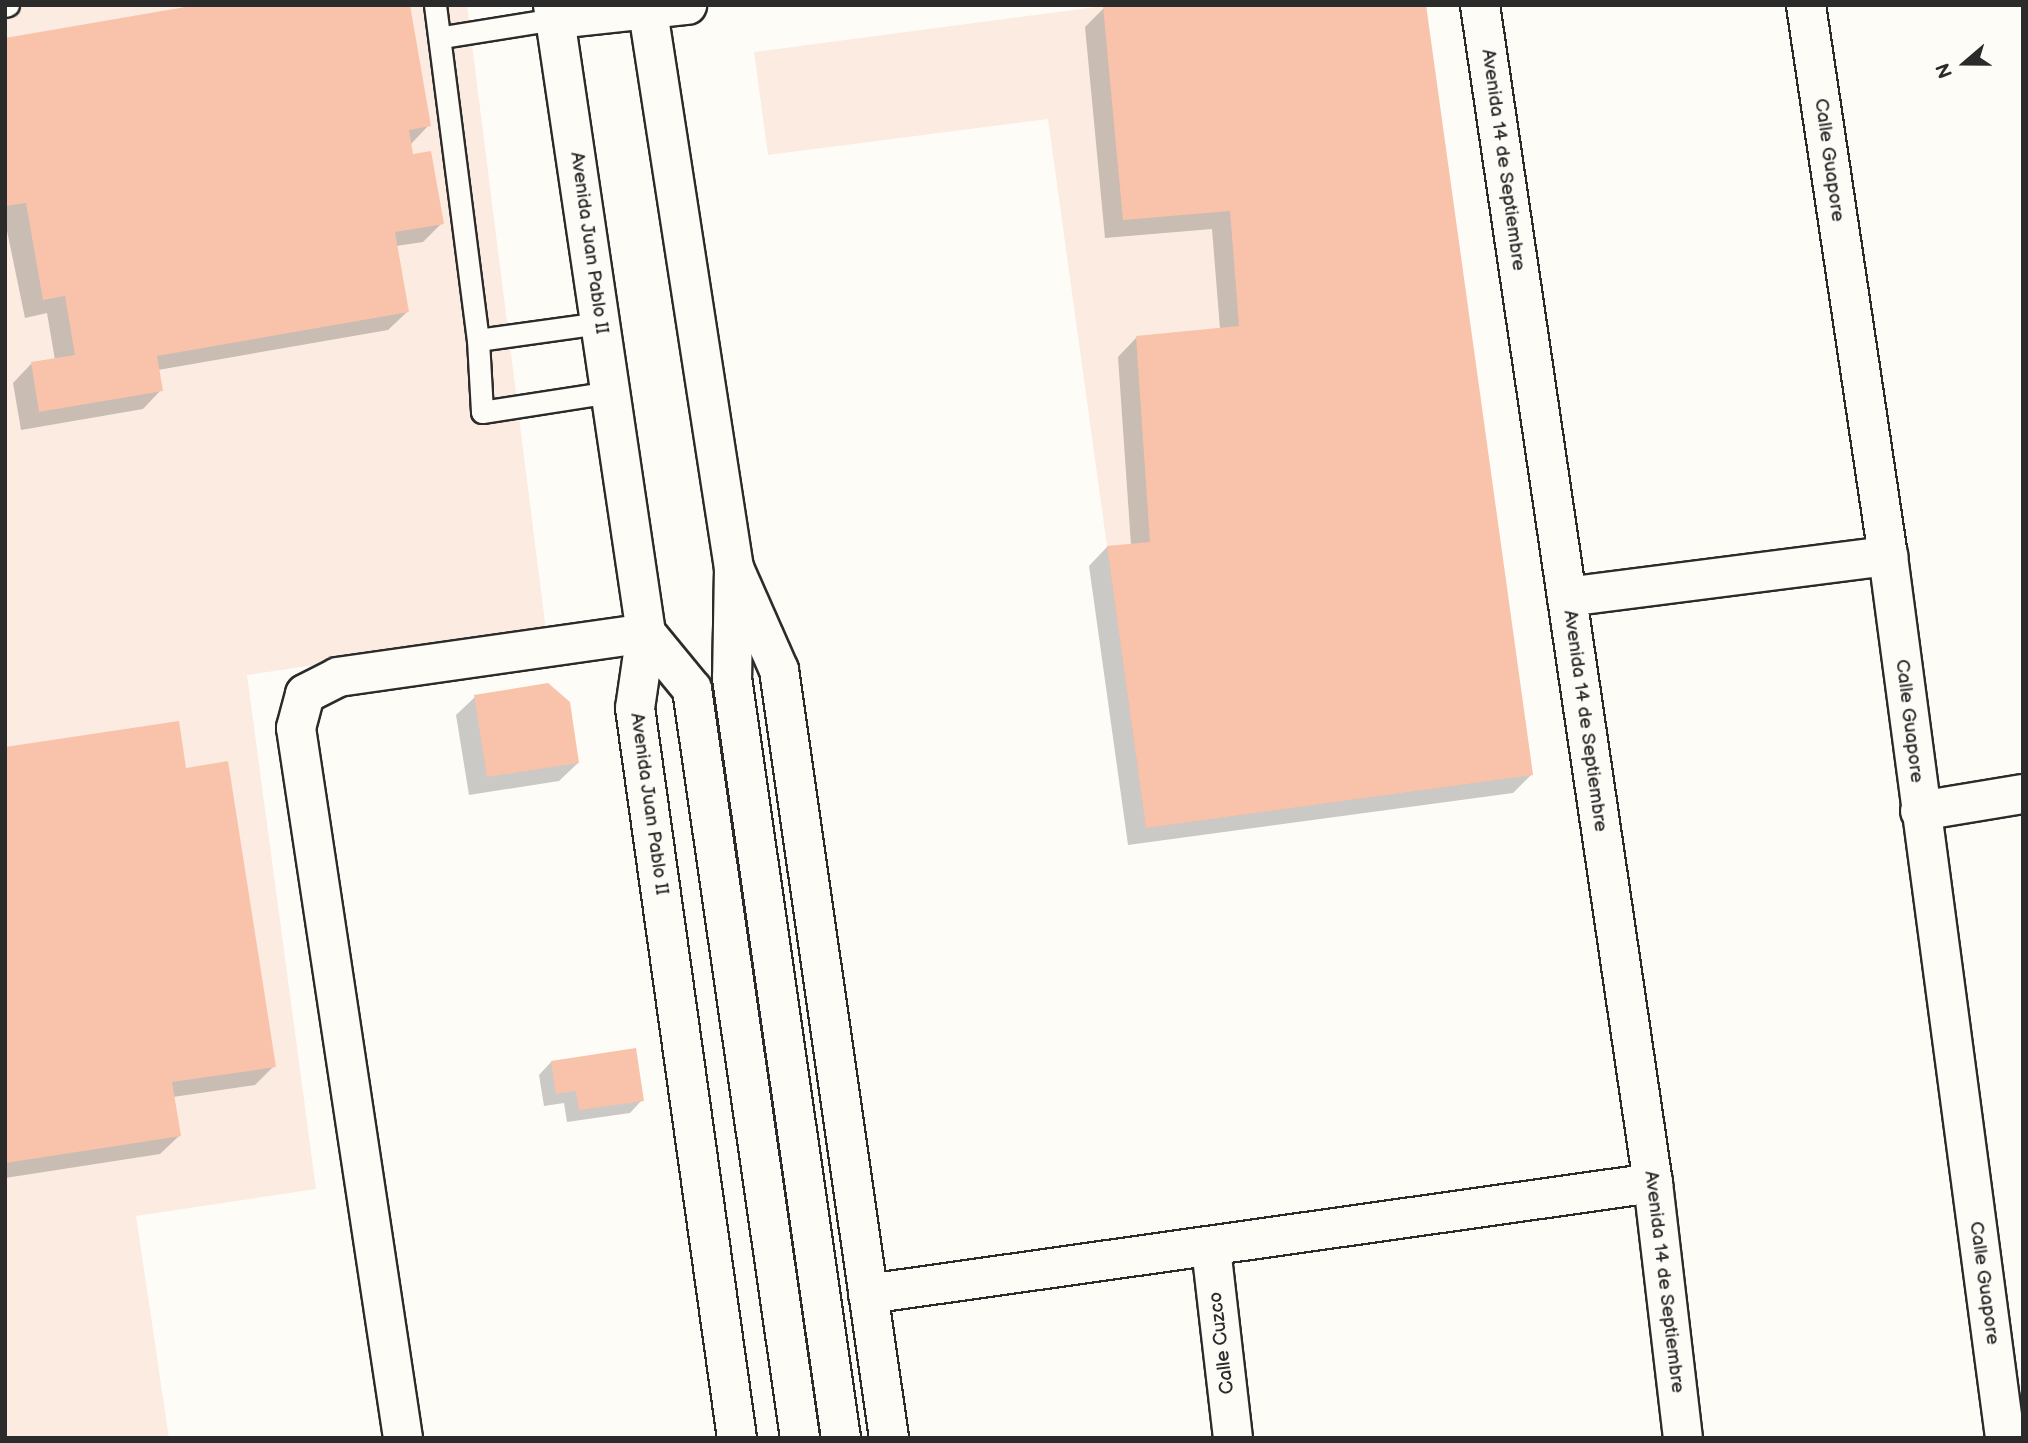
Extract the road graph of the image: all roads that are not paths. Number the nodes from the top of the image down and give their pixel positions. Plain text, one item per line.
1 (435, 5) edge
2 (687, 5) edge
3 (1480, 5) edge
4 (1806, 5) edge
5 (648, 8) edge
6 (555, 12) edge
7 (443, 37) junction
8 (601, 323) junction
9 (478, 340) junction
10 (611, 392) junction
11 (1888, 556) junction
12 (734, 568) junction
13 (1567, 597) junction
14 (646, 633) junction
15 (2023, 794) edge
16 (1920, 811) junction
17 (1653, 1183) junction
18 (1211, 1248) junction
19 (868, 1294) junction
20 (403, 1438) edge
21 (737, 1438) edge
22 (800, 1438) edge
23 (841, 1438) edge
24 (889, 1438) edge
25 (1233, 1438) edge
26 (1684, 1438) edge
27 (2005, 1438) edge

1 - 7 lane
2 - 5 main road
3 - 13 main road, Avenida 14 de Septiembre
4 - 11 main road, Calle Guapore
5 - 6 main road
5 - 12 main road
6 - 7 lane
6 - 8 main road, Avenida Juan Pablo II
7 - 9 lane
8 - 9 lane
8 - 10 main road, Avenida Juan Pablo II
9 - 10 lane
10 - 14 main road, Avenida Juan Pablo II
11 - 13 main road
11 - 16 main road, Calle Guapore
12 - 19 main road
12 - 23 main road
13 - 17 main road, Avenida 14 de Septiembre
14 - 20 main road
14 - 21 main road, Avenida Juan Pablo II
14 - 22 main road
15 - 16 main road
16 - 27 main road, Calle Guapore
17 - 18 main road
17 - 26 main road, Avenida 14 de Septiembre
18 - 19 main road
18 - 25 main road, Calle Cuzco
19 - 24 main road

